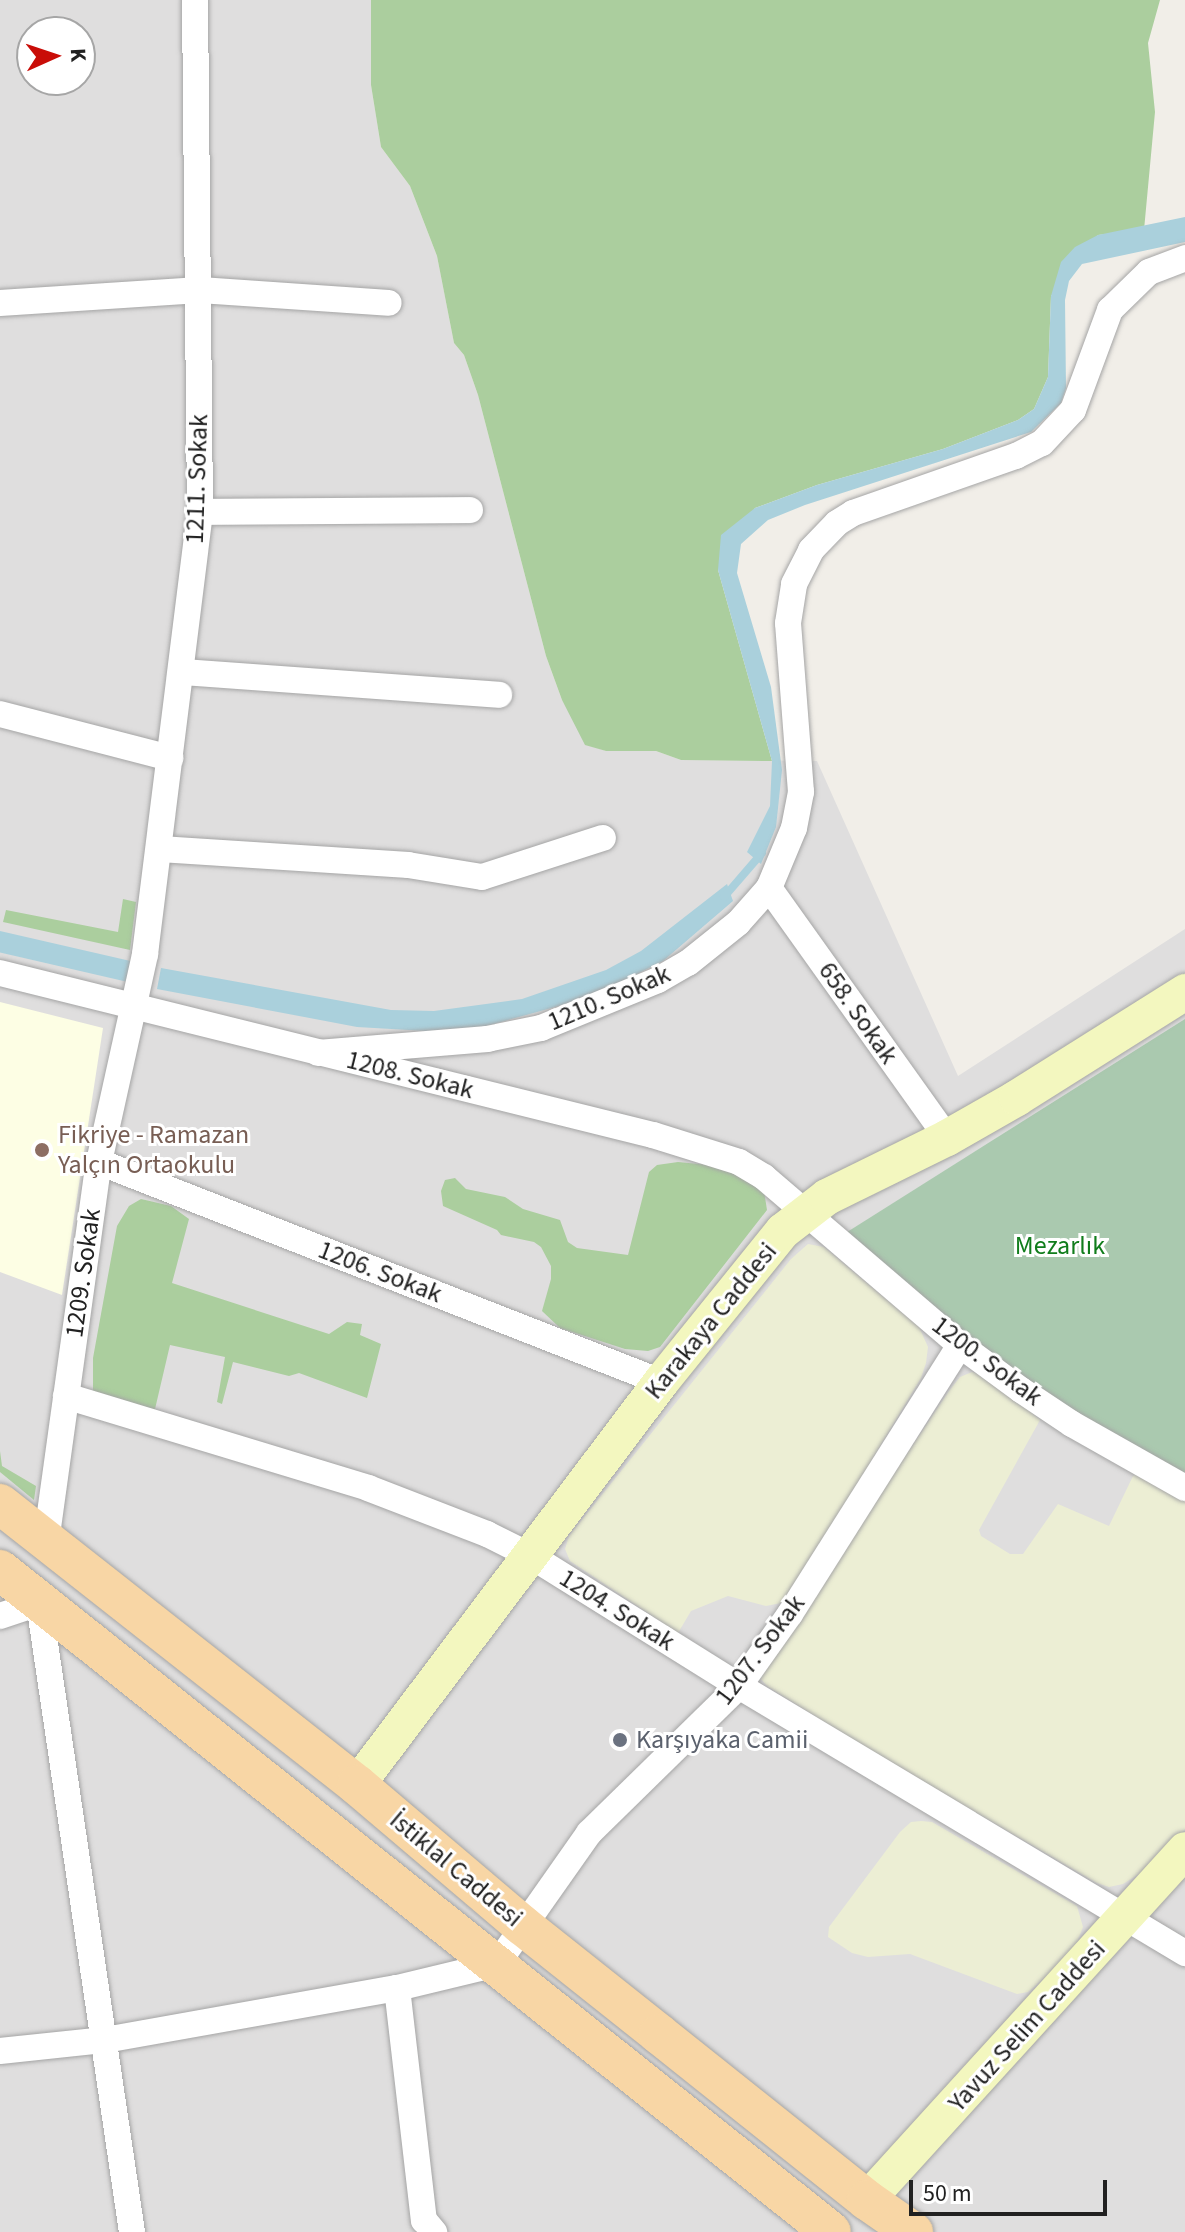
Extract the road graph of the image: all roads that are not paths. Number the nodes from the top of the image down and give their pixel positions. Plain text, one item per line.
1 (195, 0) edge
2 (1185, 258) edge
3 (200, 290) junction
4 (0, 303) edge
5 (389, 303) dead end
6 (470, 510) dead end
7 (200, 512) junction
8 (182, 672) junction
9 (499, 695) dead end
10 (0, 714) edge
11 (170, 758) junction
12 (603, 838) dead end
13 (160, 849) junction
14 (769, 888) junction
15 (0, 973) edge
16 (1185, 992) edge
17 (135, 1007) junction
18 (318, 1053) junction
19 (947, 1138) junction
20 (99, 1162) junction
21 (804, 1212) junction
22 (960, 1345) junction
23 (661, 1382) junction
24 (66, 1396) junction
25 (1185, 1488) edge
26 (0, 1504) edge
27 (46, 1542) junction
28 (531, 1556) junction
29 (0, 1570) edge
30 (39, 1603) junction
31 (0, 1616) edge
32 (739, 1686) junction
33 (357, 1785) junction
34 (1185, 1850) edge
35 (1127, 1916) junction
36 (522, 1925) junction
37 (1185, 1953) edge
38 (497, 1964) junction
39 (397, 1988) junction
40 (105, 2040) junction
41 (0, 2051) edge
42 (867, 2200) junction
43 (827, 2231) edge
44 (132, 2232) edge
45 (434, 2232) edge
46 (913, 2232) edge

1 - 3 street, 1211. Sokak
2 - 14 street, 1210. Sokak
3 - 4 street
3 - 5 street
3 - 7 street, 1211. Sokak
6 - 7 street
7 - 8 street, 1211. Sokak
8 - 9 street
8 - 11 street, 1211. Sokak
10 - 11 street
11 - 13 street, 1211. Sokak
12 - 13 street
13 - 17 street, 1211. Sokak
14 - 18 street, 1210. Sokak
14 - 19 street, 658. Sokak
15 - 17 street, 1208. Sokak
16 - 19 street, Karakaya Caddesi
17 - 18 street, 1208. Sokak
17 - 20 street, 1209. Sokak
18 - 21 street, 1208. Sokak
19 - 21 street, Karakaya Caddesi
20 - 23 street, 1206. Sokak
20 - 24 street, 1209. Sokak
21 - 22 street, 1200. Sokak
21 - 23 street, Karakaya Caddesi
22 - 25 street, 1200. Sokak
22 - 32 street, 1207. Sokak
23 - 28 street, Karakaya Caddesi
24 - 27 street, 1209. Sokak
24 - 28 street, 1204. Sokak
26 - 27 main road, İstiklal Caddesi
27 - 33 main road, İstiklal Caddesi
28 - 32 street, 1204. Sokak
28 - 33 street, Karakaya Caddesi
29 - 30 main road, İstiklal Caddesi
30 - 31 street
30 - 38 main road, İstiklal Caddesi
30 - 40 street
32 - 35 street, 1204. Sokak
32 - 36 street, 1207. Sokak
33 - 36 main road, İstiklal Caddesi
34 - 35 street, Yavuz Selim Caddesi
35 - 37 street, 1204. Sokak
35 - 42 street, Yavuz Selim Caddesi
36 - 38 street, 1207. Sokak
36 - 42 main road, İstiklal Caddesi
38 - 39 street
38 - 43 main road, İstiklal Caddesi
39 - 40 street
39 - 45 street
40 - 41 street
40 - 44 street
42 - 46 main road, İstiklal Caddesi

